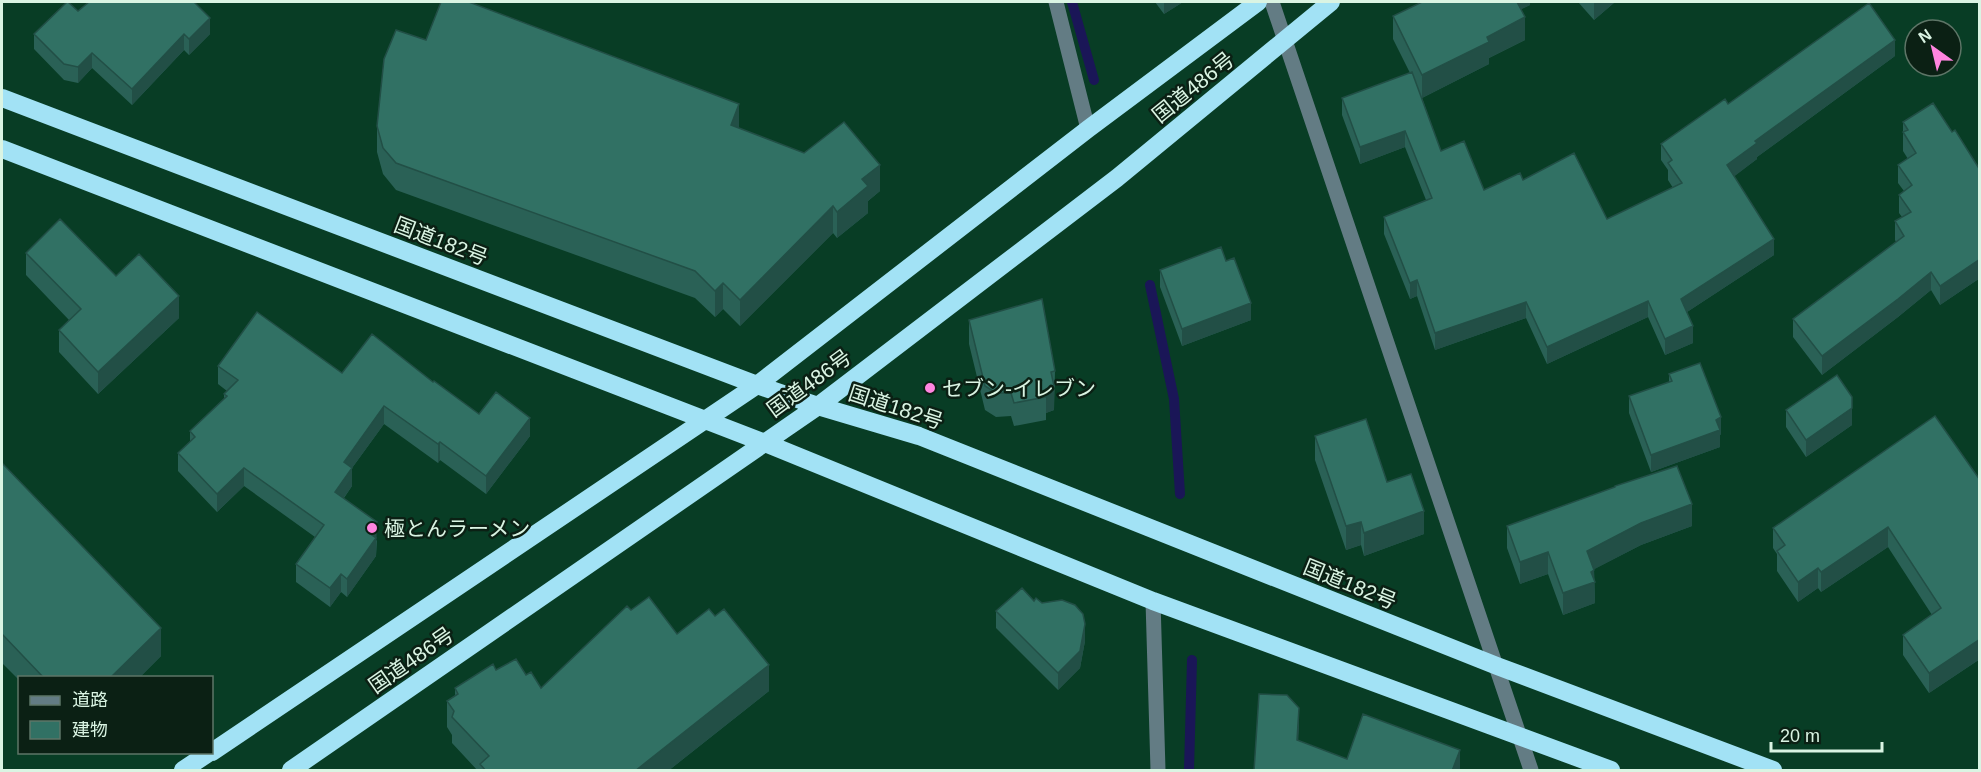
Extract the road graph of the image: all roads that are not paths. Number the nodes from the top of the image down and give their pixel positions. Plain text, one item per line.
1 (1056, 2) edge
2 (1258, 2) edge
3 (1272, 2) edge
4 (1331, 2) edge
5 (1284, 42) junction
6 (2, 98) edge
7 (1088, 129) junction
8 (2, 149) edge
9 (757, 385) junction
10 (818, 406) junction
11 (705, 421) junction
12 (765, 443) junction
13 (1153, 601) junction
14 (1497, 666) junction
15 (1520, 737) junction
16 (213, 751) edge
17 (208, 754) edge
18 (183, 771) edge
19 (291, 771) edge
20 (1158, 771) edge
21 (1531, 771) edge
22 (1611, 771) edge
23 (1773, 771) edge

1 - 7 street
2 - 7 highway, 国道486号
3 - 5 street
4 - 5 highway, 国道486号
5 - 10 highway, 国道486号
5 - 14 street
6 - 9 highway, 国道182号
7 - 9 highway, 国道486号
8 - 11 highway
9 - 10 highway, 国道182号
9 - 11 highway, 国道486号
10 - 12 highway, 国道486号
10 - 14 highway, 国道182号
11 - 12 highway
11 - 16 highway, 国道486号
12 - 13 highway
12 - 19 highway, 国道486号
13 - 15 highway
13 - 20 street
14 - 15 street
14 - 23 highway, 国道182号
15 - 21 street
15 - 22 highway
17 - 18 highway, 国道486号

